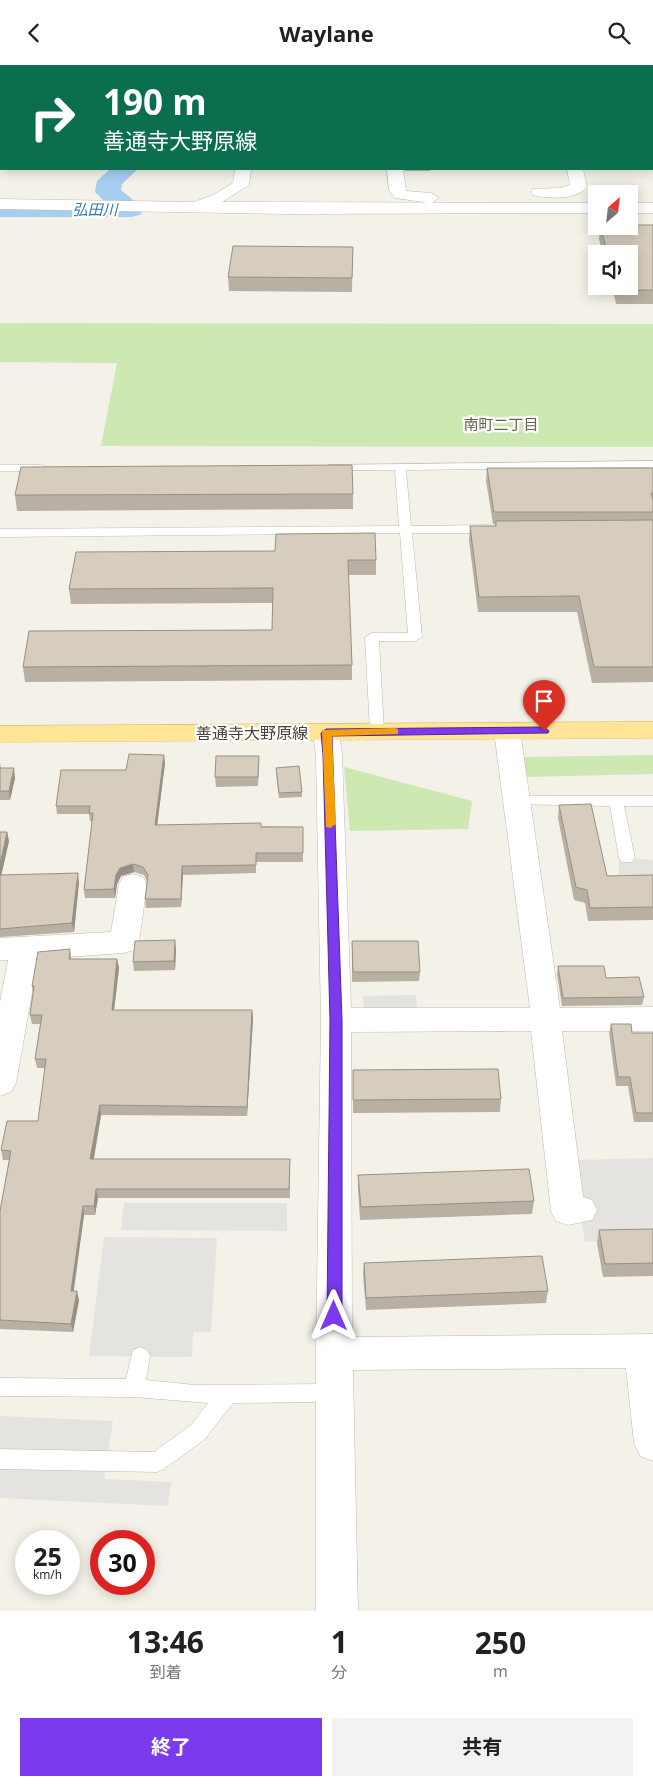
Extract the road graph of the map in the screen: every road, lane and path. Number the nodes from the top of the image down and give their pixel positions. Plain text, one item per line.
1 (243, 170) edge
2 (395, 170) edge
3 (575, 170) edge
4 (519, 192) dead end
5 (500, 193) dead end
6 (0, 205) edge
7 (638, 208) edge
8 (653, 208) edge
9 (197, 209) junction
10 (588, 209) edge
11 (653, 464) edge
12 (59, 467) edge
13 (322, 467) edge
14 (400, 467) junction
15 (0, 468) edge
16 (406, 529) junction
17 (505, 529) edge
18 (0, 533) edge
19 (653, 730) edge
20 (377, 731) junction
21 (508, 731) junction
22 (326, 733) junction
23 (0, 734) edge
24 (515, 801) junction
25 (616, 801) junction
26 (653, 801) edge
27 (627, 858) dead end
28 (134, 884) dead end
29 (12, 949) edge
30 (653, 1019) edge
31 (336, 1020) junction
32 (545, 1020) junction
33 (0, 1083) edge
34 (580, 1210) dead end
35 (648, 1351) edge
36 (334, 1354) junction
37 (140, 1357) dead end
38 (0, 1387) edge
39 (135, 1388) junction
40 (229, 1393) junction
41 (335, 1393) junction
42 (653, 1443) edge
43 (0, 1459) edge
44 (337, 1611) edge

1 - 9 street
2 - 5 street
3 - 4 street
6 - 9 street
7 - 8 street
9 - 10 street
11 - 14 lane
12 - 15 lane
13 - 14 lane
14 - 16 lane
16 - 17 lane
16 - 18 lane
16 - 20 lane
19 - 21 main road, 善通寺大野原線
20 - 21 main road, 善通寺大野原線
20 - 22 main road, 善通寺大野原線
21 - 24 street
22 - 23 main road, 善通寺大野原線
22 - 31 street
24 - 25 lane
24 - 32 street
25 - 26 lane
25 - 27 lane
28 - 29 street
29 - 33 street
30 - 32 street
31 - 32 street
31 - 36 street
32 - 34 street
35 - 36 street
35 - 42 street
36 - 41 street
37 - 39 lane
38 - 39 lane
39 - 40 lane
40 - 41 lane
40 - 43 lane
41 - 44 street

